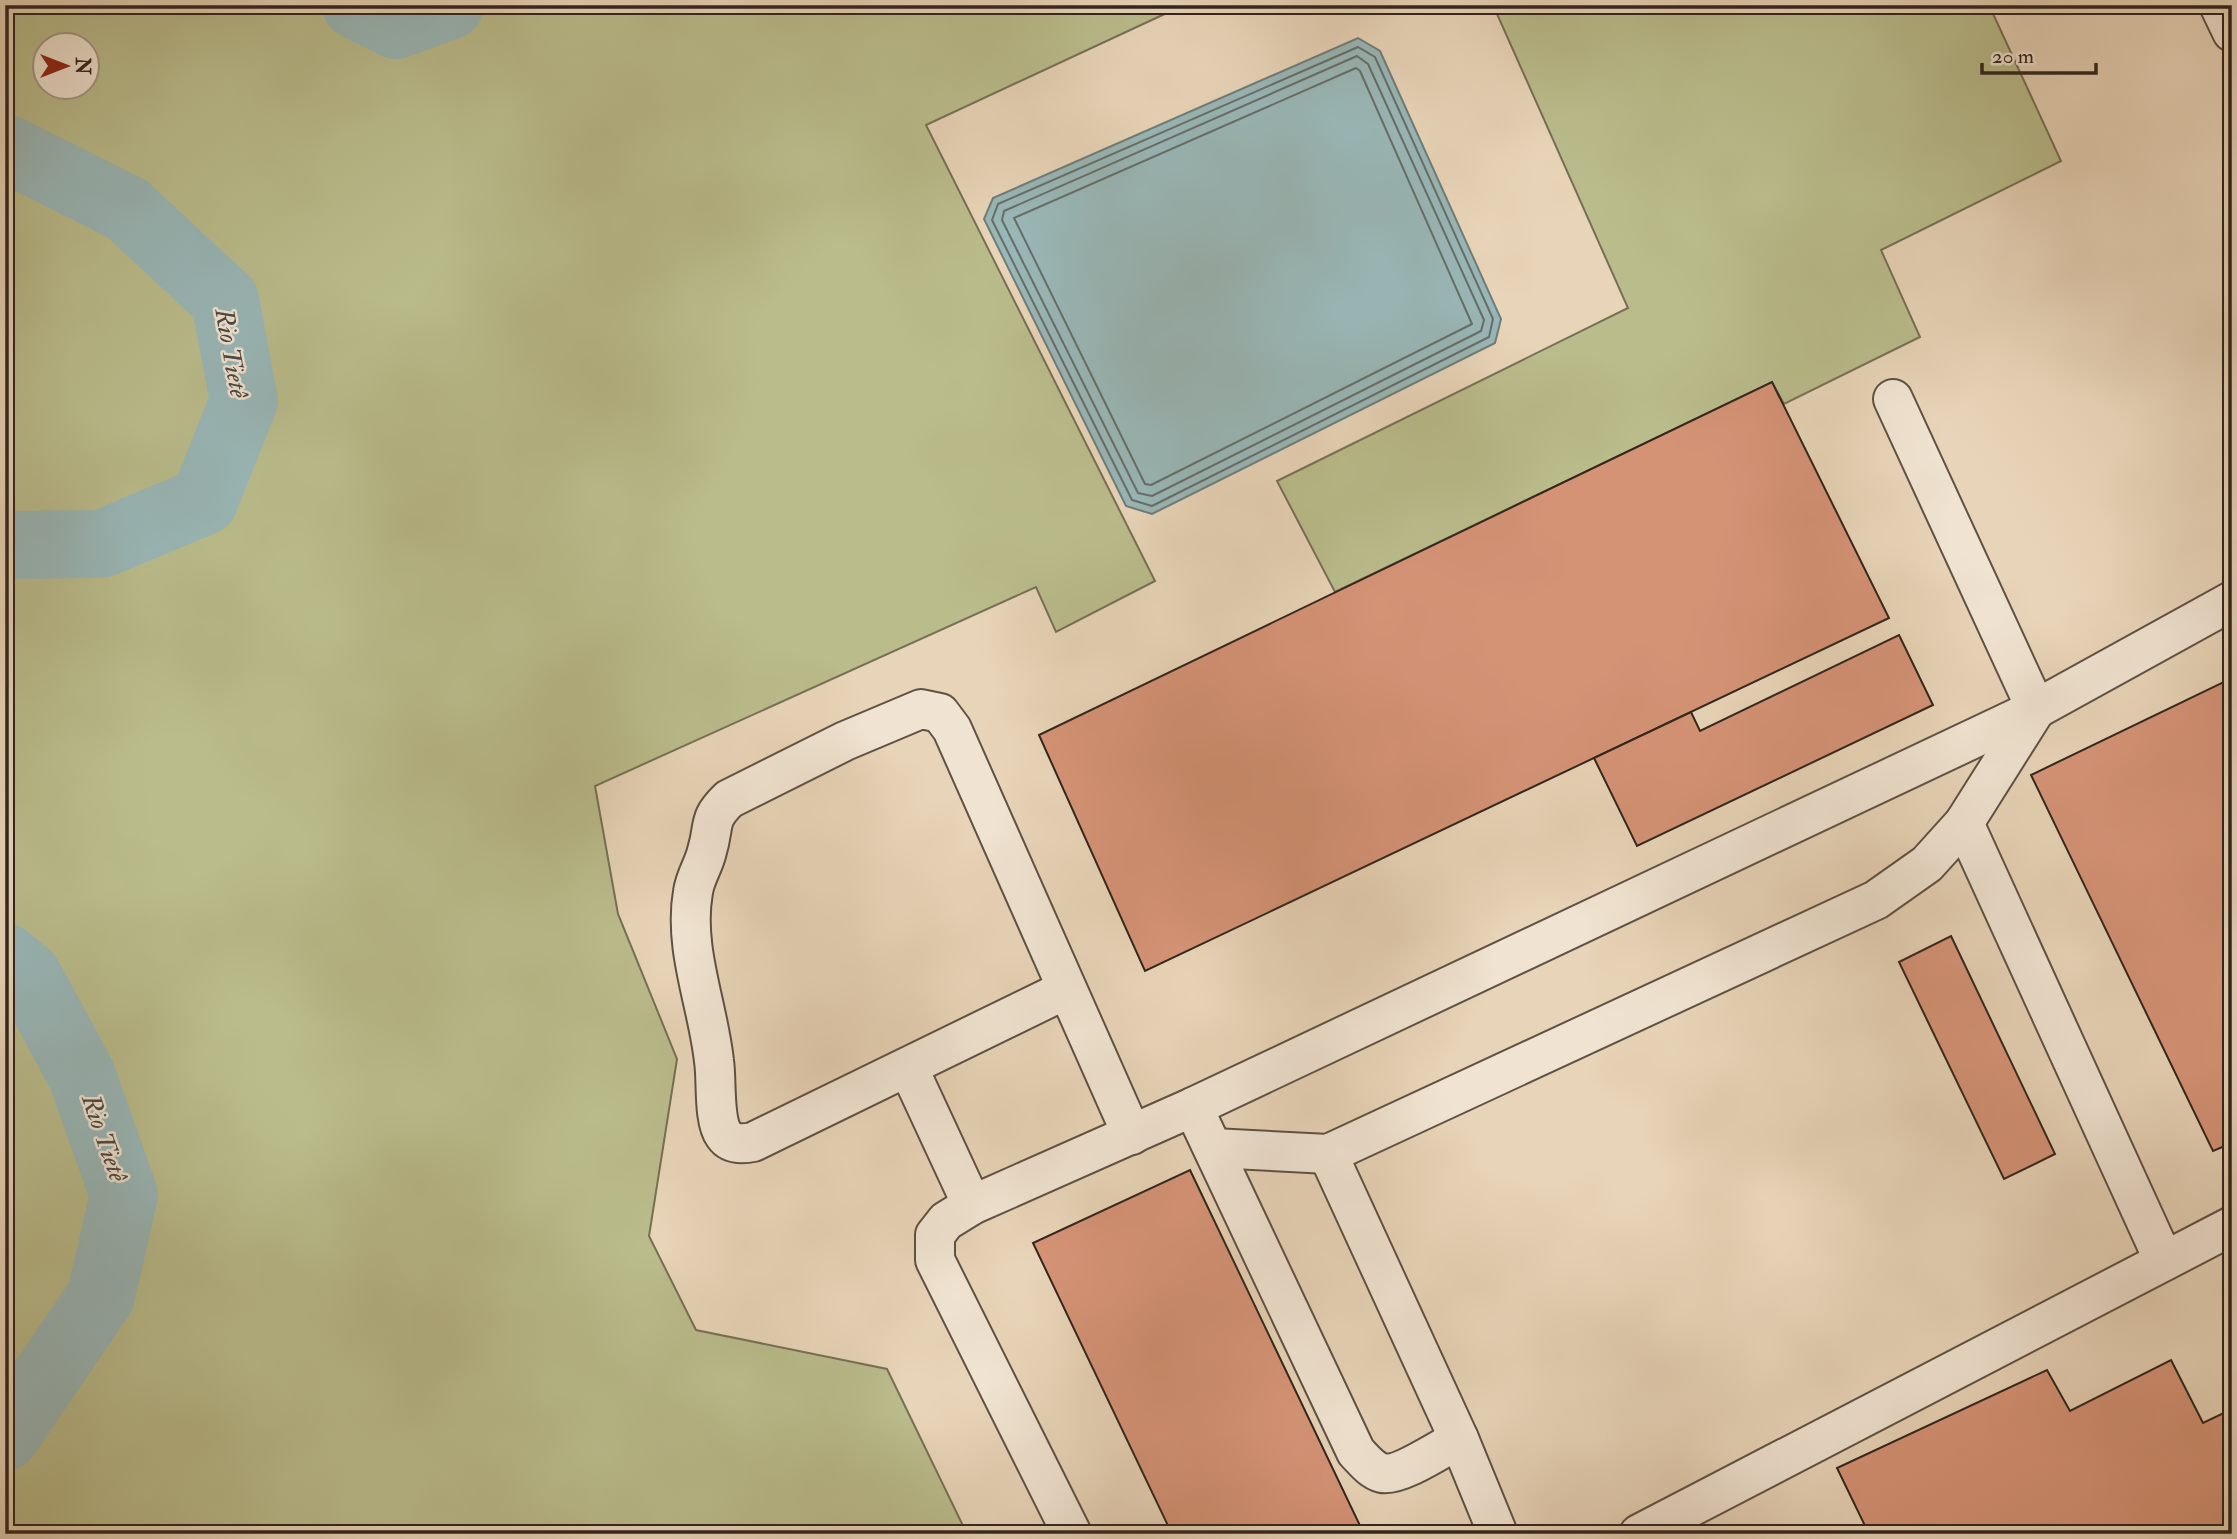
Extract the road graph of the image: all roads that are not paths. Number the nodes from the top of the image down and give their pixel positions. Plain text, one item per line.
1 (2219, 5) edge
2 (2232, 32) edge
3 (1894, 399) dead end
4 (2232, 601) edge
5 (2036, 709) junction
6 (1964, 823) junction
7 (1067, 989) junction
8 (908, 1067) junction
9 (1193, 1107) junction
10 (1132, 1135) junction
11 (1213, 1148) junction
12 (1328, 1154) junction
13 (972, 1205) junction
14 (2232, 1226) edge
15 (2164, 1261) junction
16 (1459, 1440) junction
17 (1072, 1534) edge
18 (1498, 1534) edge
19 (1639, 1534) edge

1 - 2 lane
3 - 5 lane
4 - 5 lane
5 - 6 lane
5 - 9 lane
6 - 12 lane
6 - 15 lane
7 - 8 lane
7 - 8 lane
7 - 10 lane
8 - 13 lane
9 - 10 lane
9 - 11 lane
10 - 13 lane
11 - 12 lane
11 - 16 lane
12 - 16 lane
13 - 17 lane
14 - 15 lane
15 - 19 lane
16 - 18 lane

